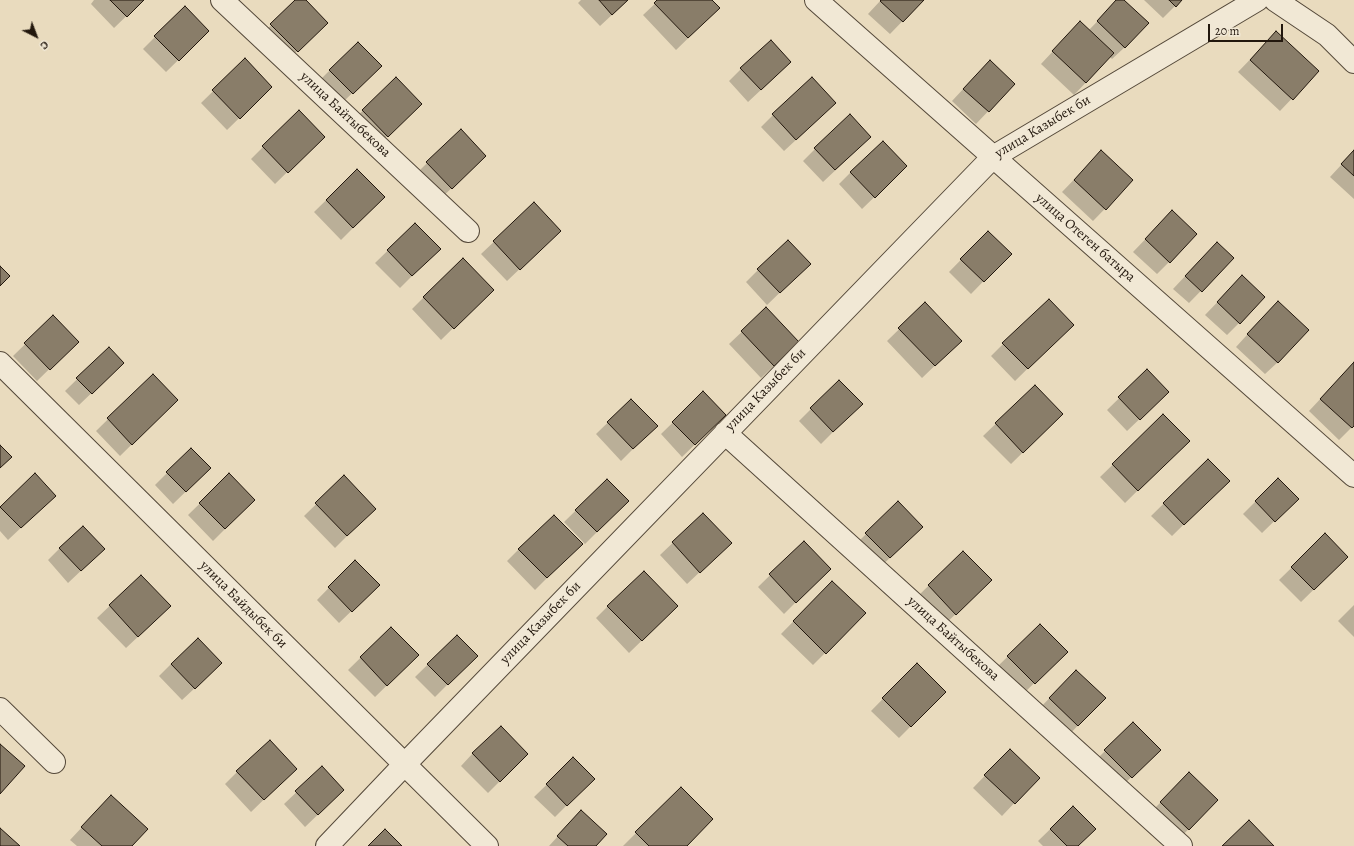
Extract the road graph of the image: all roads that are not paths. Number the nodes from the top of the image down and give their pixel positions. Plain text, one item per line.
1 (222, 0) edge
2 (816, 0) edge
3 (1257, 0) edge
4 (1275, 0) edge
5 (1354, 62) edge
6 (993, 157) junction
7 (468, 231) dead end
8 (0, 363) edge
9 (726, 432) junction
10 (1354, 476) edge
11 (0, 709) edge
12 (54, 762) dead end
13 (404, 764) junction
14 (328, 846) edge
15 (487, 846) edge
16 (1181, 846) edge

1 - 7 street, улица Байтыбекова
2 - 6 street, улица Отеген батыра
3 - 6 street, улица Казыбек би
4 - 5 street
6 - 9 street, улица Казыбек би
6 - 10 street, улица Отеген батыра
8 - 13 street, улица Байдыбек би
9 - 13 street, улица Казыбек би
9 - 16 street, улица Байтыбекова
11 - 12 street
13 - 14 street, улица Казыбек би
13 - 15 street, улица Байдыбек би

